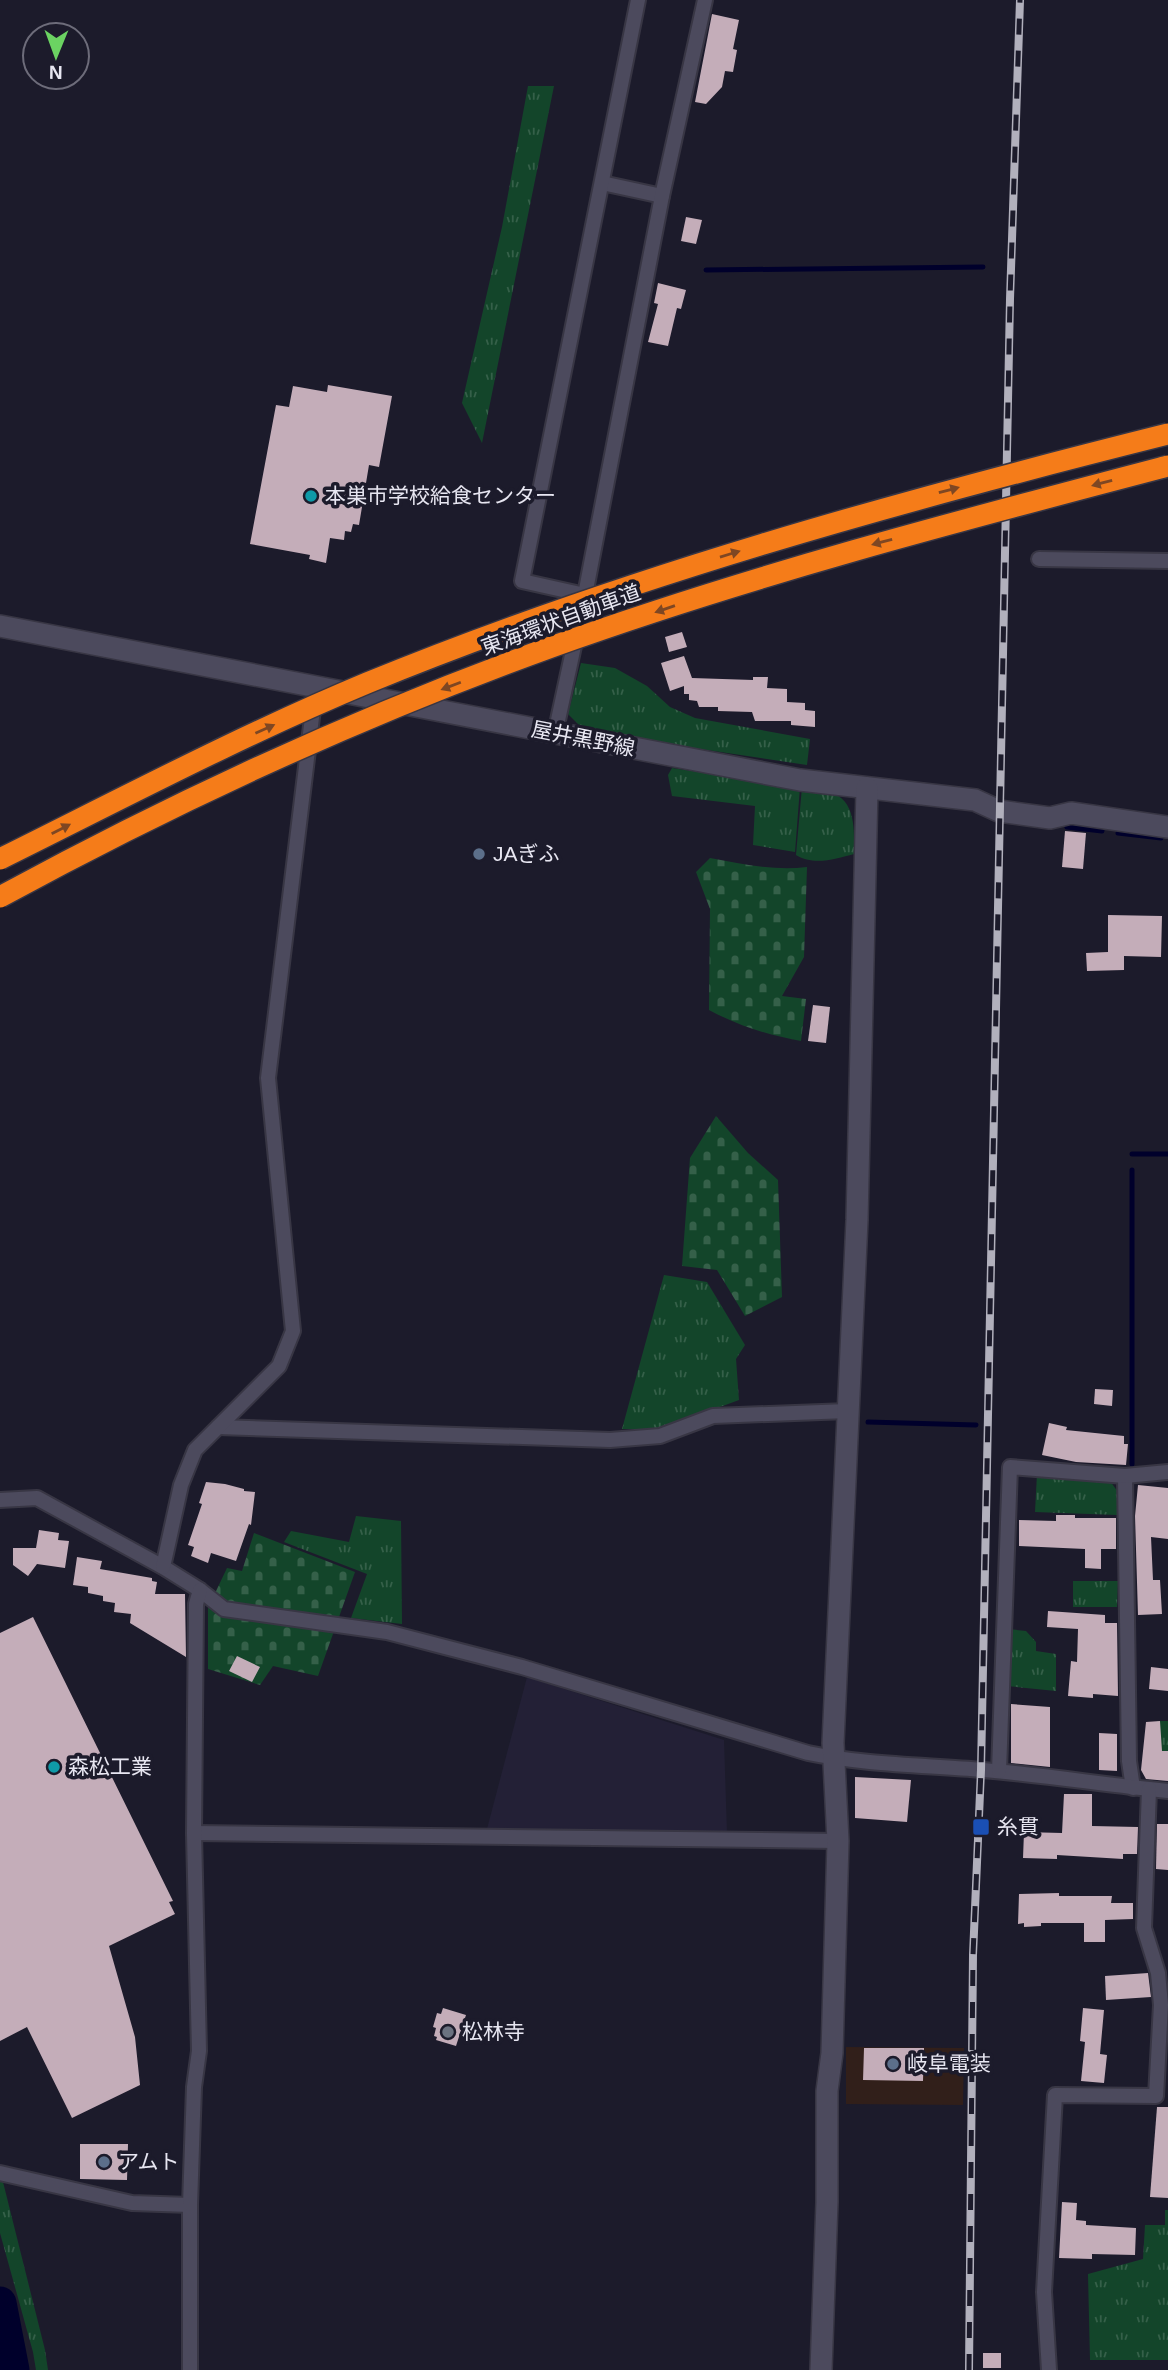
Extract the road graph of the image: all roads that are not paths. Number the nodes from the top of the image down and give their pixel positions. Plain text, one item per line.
1 (638, 0) edge
2 (705, 0) edge
3 (602, 183) junction
4 (662, 196) junction
5 (1168, 435) edge
6 (1168, 466) edge
7 (1039, 559) dead end
8 (1168, 561) edge
9 (585, 595) junction
10 (0, 626) edge
11 (316, 688) junction
12 (555, 734) junction
13 (867, 788) junction
14 (1168, 827) edge
15 (0, 859) edge
16 (0, 897) edge
17 (848, 1412) junction
18 (218, 1427) junction
19 (1168, 1472) edge
20 (1125, 1476) junction
21 (0, 1500) edge
22 (163, 1567) junction
23 (200, 1590) junction
24 (834, 1758) junction
25 (999, 1771) junction
26 (1133, 1788) junction
27 (1149, 1790) junction
28 (1168, 1791) edge
29 (194, 1833) junction
30 (838, 1841) junction
31 (1161, 1961) edge
32 (0, 2173) edge
33 (190, 2205) junction
34 (190, 2370) edge
35 (821, 2370) edge
36 (1049, 2370) edge

1 - 3 street
2 - 4 street
3 - 4 street
3 - 9 street
4 - 9 street
15 -> 5 highway, 東海環状自動車道, bridge
6 -> 16 highway, 東海環状自動車道, bridge
7 - 8 street
9 - 12 street
10 - 11 street, 屋井黒野線
11 - 12 street, 屋井黒野線
11 - 18 street
12 - 13 street, 屋井黒野線
13 - 14 street, 屋井黒野線
13 - 17 street
17 - 18 street
17 - 24 street
18 - 22 street
19 - 20 street
20 - 25 street
20 - 26 street
21 - 22 street
22 - 23 street
23 - 24 street
23 - 29 street
24 - 25 street
24 - 30 street
25 - 26 street
26 - 27 street
27 - 28 street
27 - 31 street
29 - 30 street
29 - 33 street
30 - 35 street
31 - 36 street
32 - 33 street
33 - 34 street

